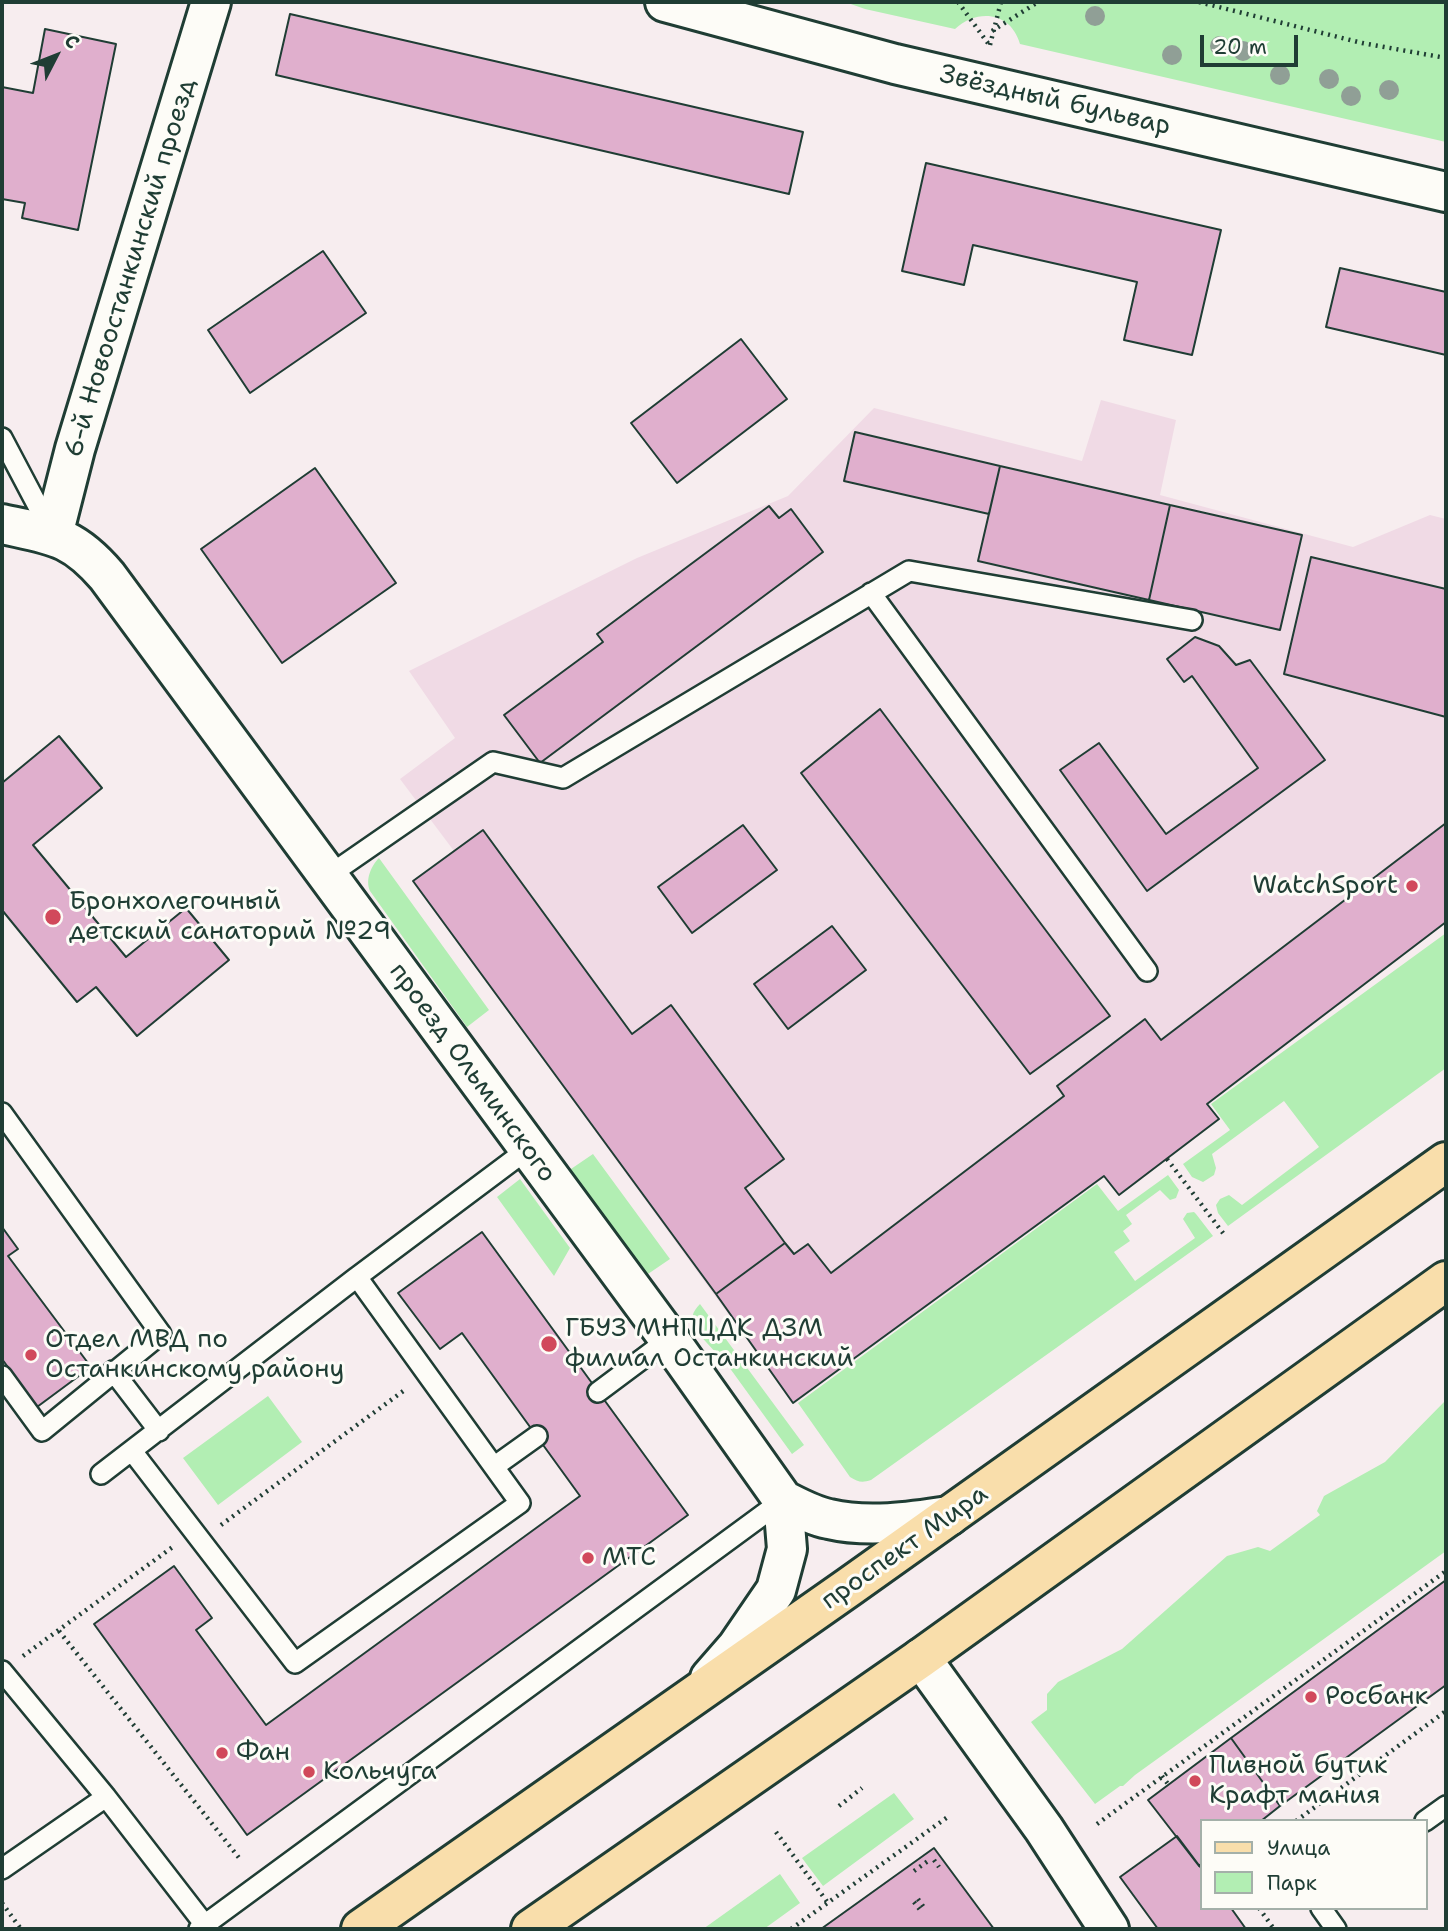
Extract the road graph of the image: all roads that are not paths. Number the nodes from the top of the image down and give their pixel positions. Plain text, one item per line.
1 (211, 2) edge
2 (665, 2) edge
3 (1446, 192) edge
4 (2, 438) edge
5 (2, 524) edge
6 (53, 535) junction
7 (871, 593) junction
8 (1192, 620) dead end
9 (328, 876) junction
10 (1147, 971) dead end
11 (2, 1114) edge
12 (528, 1149) junction
13 (1446, 1162) edge
14 (357, 1277) junction
15 (1446, 1281) edge
16 (669, 1339) junction
17 (113, 1371) junction
18 (2, 1376) edge
19 (598, 1392) dead end
20 (159, 1430) junction
21 (537, 1436) dead end
22 (132, 1451) junction
23 (495, 1466) junction
24 (101, 1474) dead end
25 (783, 1500) junction
26 (949, 1516) junction
27 (921, 1658) junction
28 (2, 1671) edge
29 (690, 1699) junction
30 (106, 1797) junction
31 (1446, 1805) edge
32 (1427, 1819) edge
33 (2, 1869) edge
34 (1322, 1910) edge
35 (202, 1927) edge
36 (361, 1929) edge
37 (531, 1929) edge
38 (1109, 1929) edge
39 (1336, 1929) edge

1 - 6 street, 6-й Новоостанкинский проезд
2 - 3 street, Звёздный бульвар
4 - 6 lane
5 - 6 street, проезд Ольминского
6 - 9 street, проезд Ольминского
7 - 8 lane
7 - 9 lane
7 - 10 lane
9 - 12 street, проезд Ольминского
11 - 17 lane
12 - 14 lane
12 - 16 street, проезд Ольминского
13 - 26 main road, проспект Мира
14 - 20 lane
14 - 23 lane
15 - 27 main road
16 - 19 lane
16 - 25 street, проезд Ольминского
17 - 18 lane
17 - 20 lane
20 - 22 lane
21 - 23 lane
22 - 23 lane
22 - 24 lane
25 - 26 street
25 - 29 street
25 - 35 lane
26 - 29 main road, проспект Мира
27 - 37 main road
27 - 38 street
28 - 30 lane
29 - 36 main road, проспект Мира
30 - 33 lane
30 - 35 lane
31 - 32 lane
34 - 39 lane

